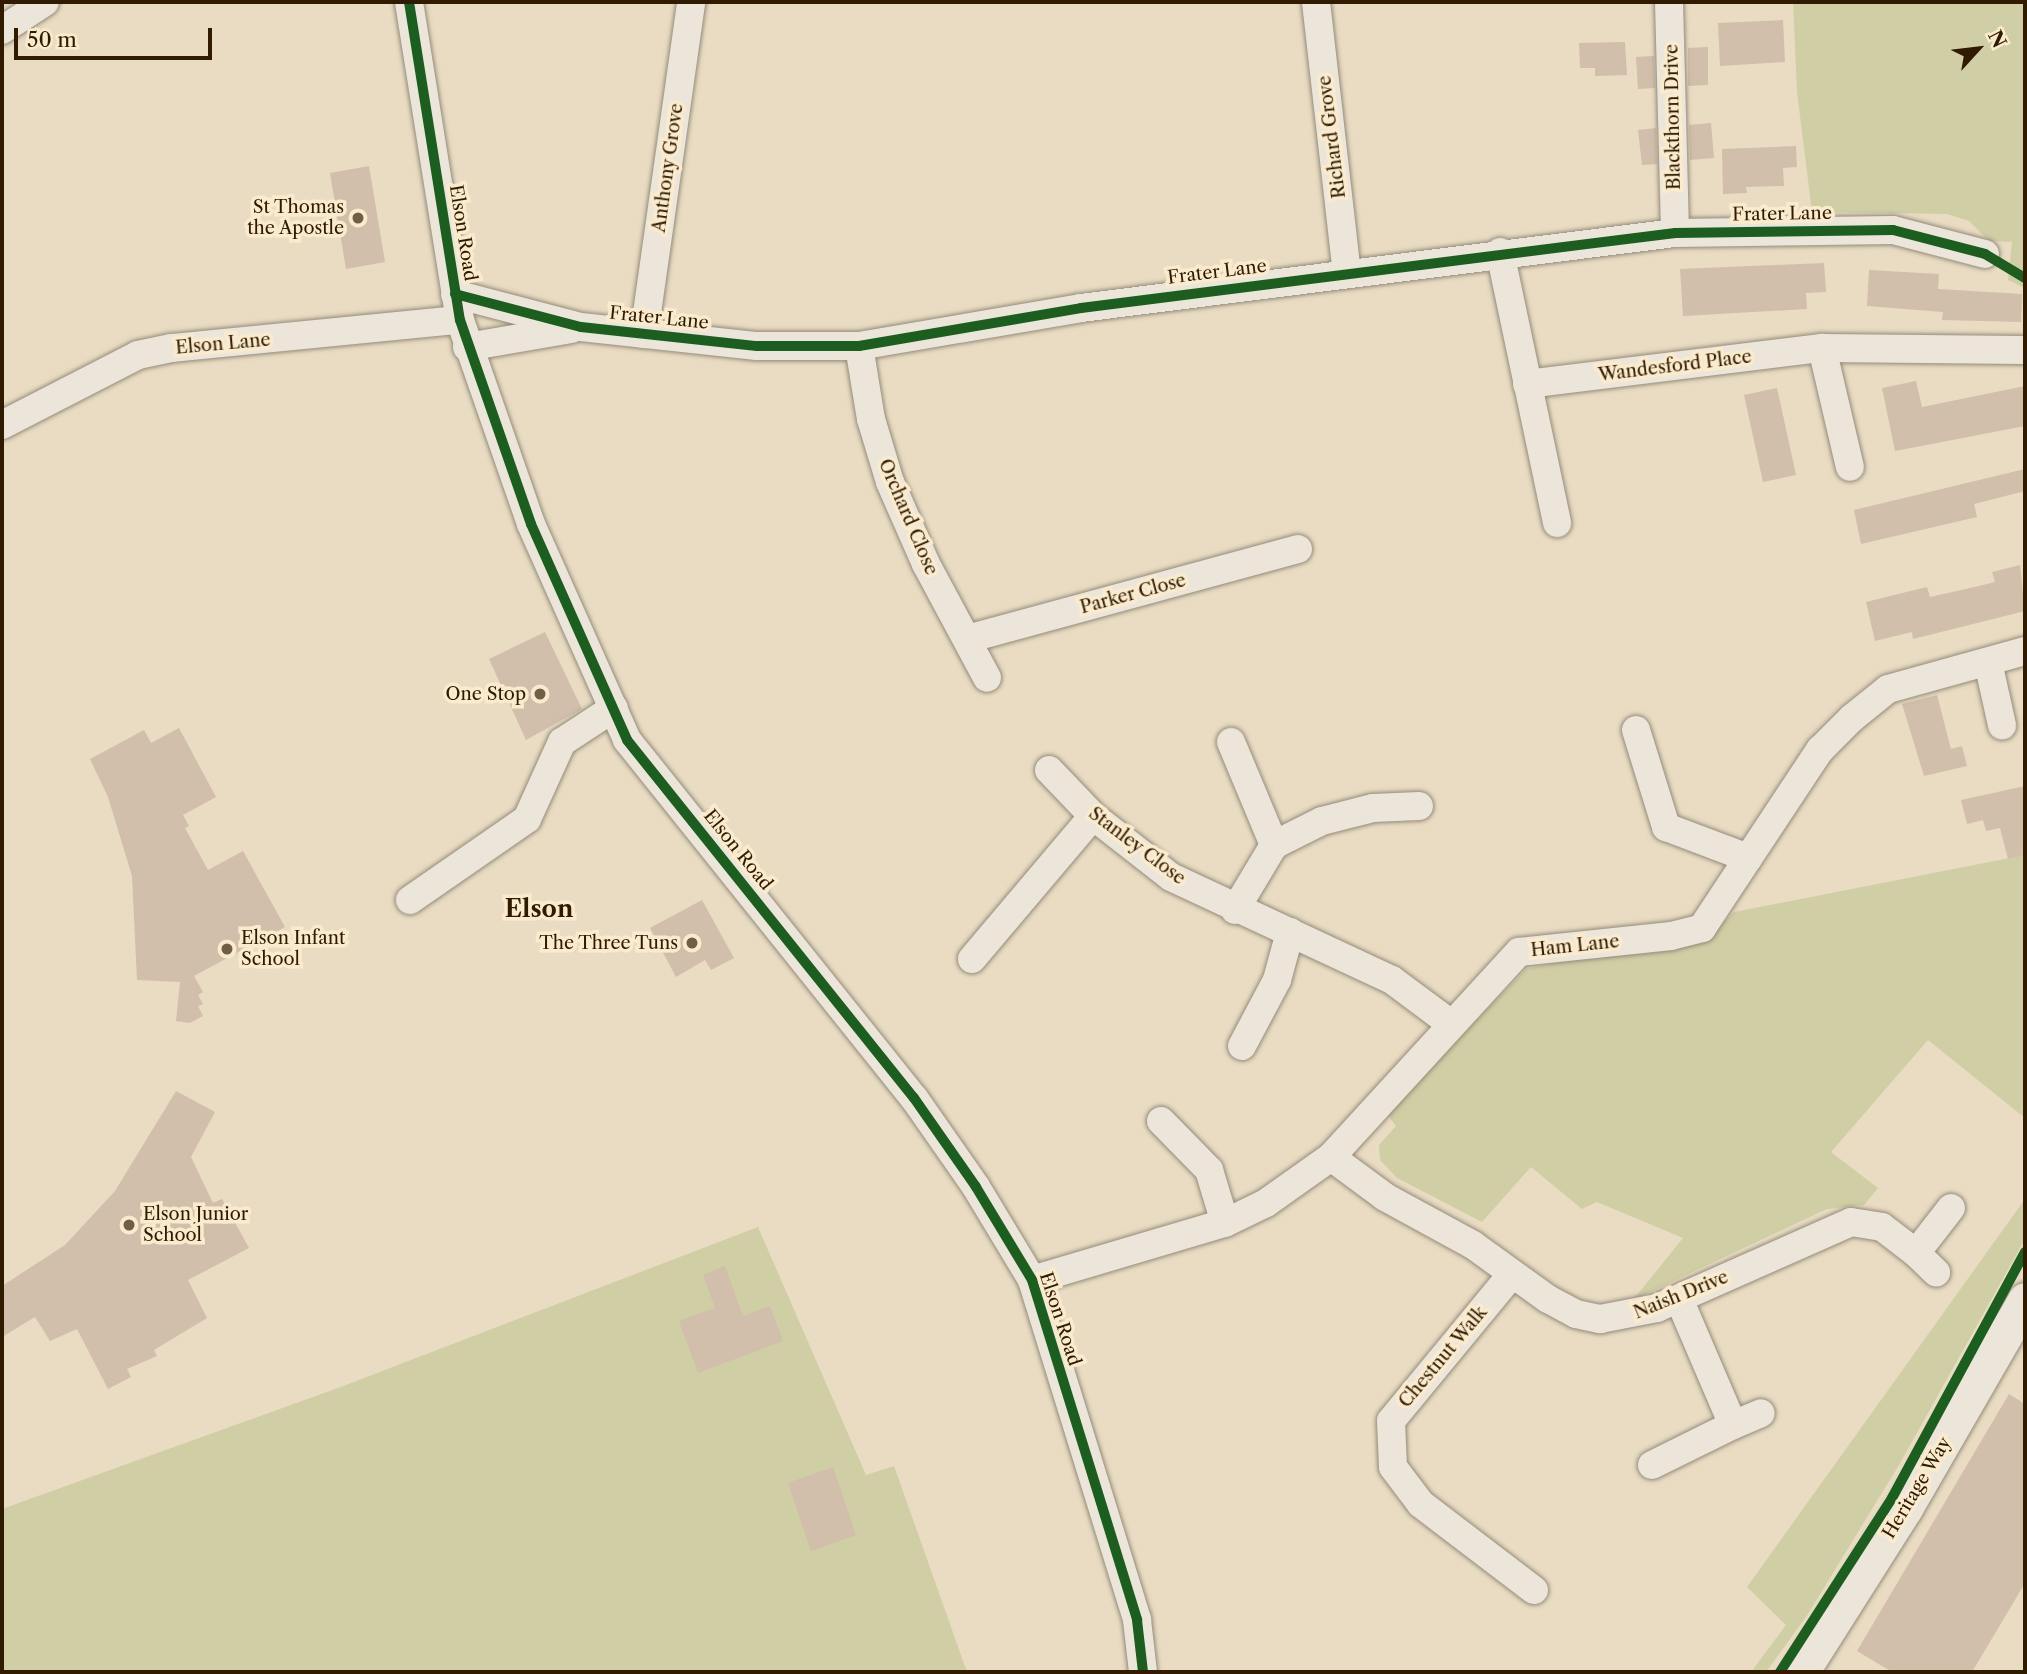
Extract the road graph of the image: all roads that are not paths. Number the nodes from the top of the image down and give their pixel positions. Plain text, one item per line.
1 (45, 2) edge
2 (409, 2) edge
3 (691, 2) edge
4 (1316, 2) edge
5 (1669, 2) edge
6 (2, 30) edge
7 (1675, 233) junction
8 (1500, 252) junction
9 (1986, 254) dead end
10 (1348, 273) junction
11 (458, 307) junction
12 (581, 327) junction
13 (644, 334) junction
14 (859, 346) junction
15 (467, 348) junction
16 (1822, 348) junction
17 (2025, 351) edge
18 (1527, 384) junction
19 (2, 425) edge
20 (1850, 467) dead end
21 (1557, 523) dead end
22 (1298, 549) dead end
23 (967, 639) junction
24 (2025, 651) edge
25 (1988, 662) junction
26 (987, 678) dead end
27 (614, 708) junction
28 (2002, 725) dead end
29 (1636, 730) dead end
30 (1231, 742) dead end
31 (1049, 770) dead end
32 (1419, 806) dead end
33 (1093, 816) junction
34 (1274, 845) junction
35 (1748, 858) junction
36 (410, 900) dead end
37 (1235, 910) junction
38 (1290, 932) junction
39 (972, 959) dead end
40 (1451, 1024) junction
41 (1242, 1046) dead end
42 (1161, 1121) dead end
43 (1331, 1157) junction
44 (1951, 1208) dead end
45 (1225, 1223) junction
46 (1916, 1253) junction
47 (1936, 1272) dead end
48 (1512, 1273) junction
49 (1032, 1280) junction
50 (1679, 1299) junction
51 (2025, 1300) edge
52 (1762, 1413) dead end
53 (1733, 1426) junction
54 (1652, 1465) dead end
55 (1534, 1590) dead end
56 (1143, 1672) edge
57 (1801, 1672) edge

1 - 6 street
2 - 11 street, Elson Road
3 - 13 street, Anthony Grove
4 - 10 street, Richard Grove
5 - 7 street, Blackthorn Drive
7 - 8 street, Frater Lane
7 - 9 street, Frater Lane
8 - 10 street, Frater Lane
8 - 18 street
10 - 14 street, Frater Lane
11 - 12 street, Frater Lane
11 - 15 street, Elson Road
11 - 19 street, Elson Lane
12 - 13 street, Frater Lane
12 - 15 street, Frater Lane
13 - 14 street, Frater Lane
14 - 23 street, Orchard Close
15 - 27 street, Elson Road
16 - 17 street, Wandesford Place
16 - 18 street, Wandesford Place
16 - 20 street
18 - 21 street
22 - 23 street, Parker Close
23 - 26 street, Orchard Close
24 - 25 street, Ham Lane
25 - 28 street
25 - 35 street, Ham Lane
27 - 36 street
27 - 49 street, Elson Road
29 - 35 street
30 - 34 street
31 - 33 street, Stanley Close
32 - 34 street
33 - 37 street, Stanley Close
33 - 39 street
34 - 37 street
35 - 40 street, Ham Lane
37 - 38 street, Stanley Close
38 - 40 street, Stanley Close
38 - 41 street
40 - 43 street, Ham Lane
42 - 45 street
43 - 45 street, Ham Lane
43 - 48 street, Naish Drive
44 - 46 street
45 - 49 street, Ham Lane
46 - 47 street, Naish Drive
46 - 50 street, Naish Drive
48 - 50 street, Naish Drive
48 - 55 street, Chestnut Walk
49 - 56 street, Elson Road
50 - 53 street
51 - 57 street, Heritage Way
52 - 53 street
53 - 54 street

